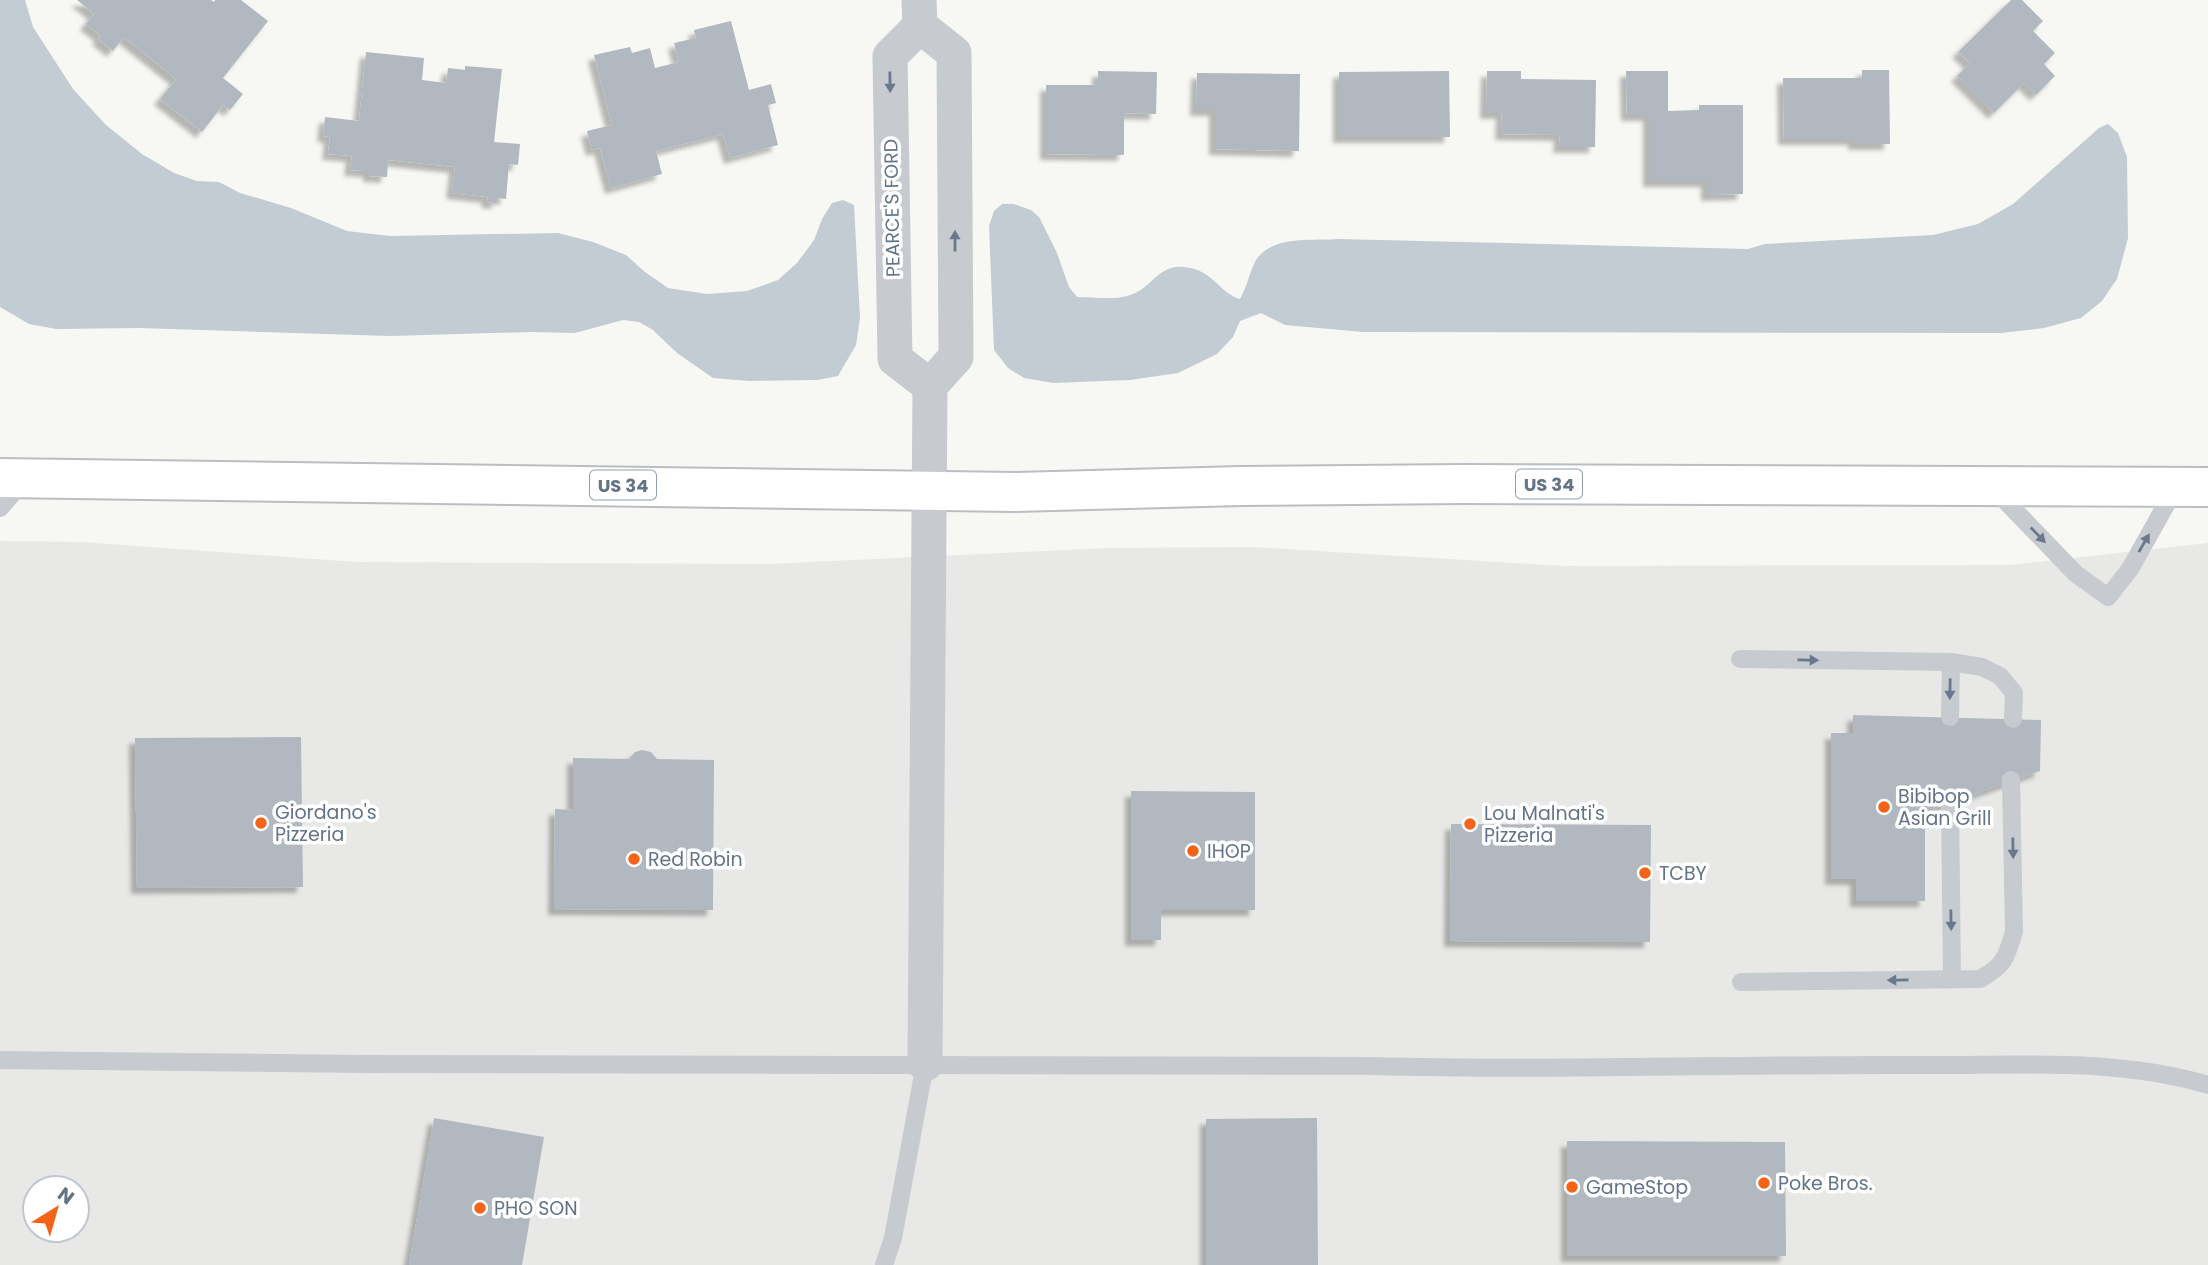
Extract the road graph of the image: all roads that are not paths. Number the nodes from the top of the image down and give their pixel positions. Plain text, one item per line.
1 (919, 13) edge
2 (930, 386) junction
3 (13, 479) edge
4 (1991, 486) junction
5 (2192, 487) edge
6 (931, 489) junction
7 (0, 508) edge
8 (1740, 659) dead end
9 (1951, 662) junction
10 (1950, 717) dead end
11 (2013, 719) dead end
12 (2011, 780) dead end
13 (1950, 802) dead end
14 (1952, 979) junction
15 (1741, 982) dead end
16 (0, 1060) edge
17 (925, 1064) junction
18 (2208, 1085) edge
19 (884, 1265) edge

2 -> 1 street, PEARCE'S FORD
1 -> 2 street, PEARCE'S FORD
2 - 6 street
3 - 6 main road, US 34
3 - 7 lane
4 - 5 main road, US 34
4 -> 5 lane
4 - 6 main road, US 34
6 - 17 street
8 -> 9 lane
9 -> 10 lane
9 - 11 lane
12 -> 14 lane
13 -> 14 lane
14 -> 15 lane
16 - 17 lane
17 - 18 lane
17 - 19 lane

